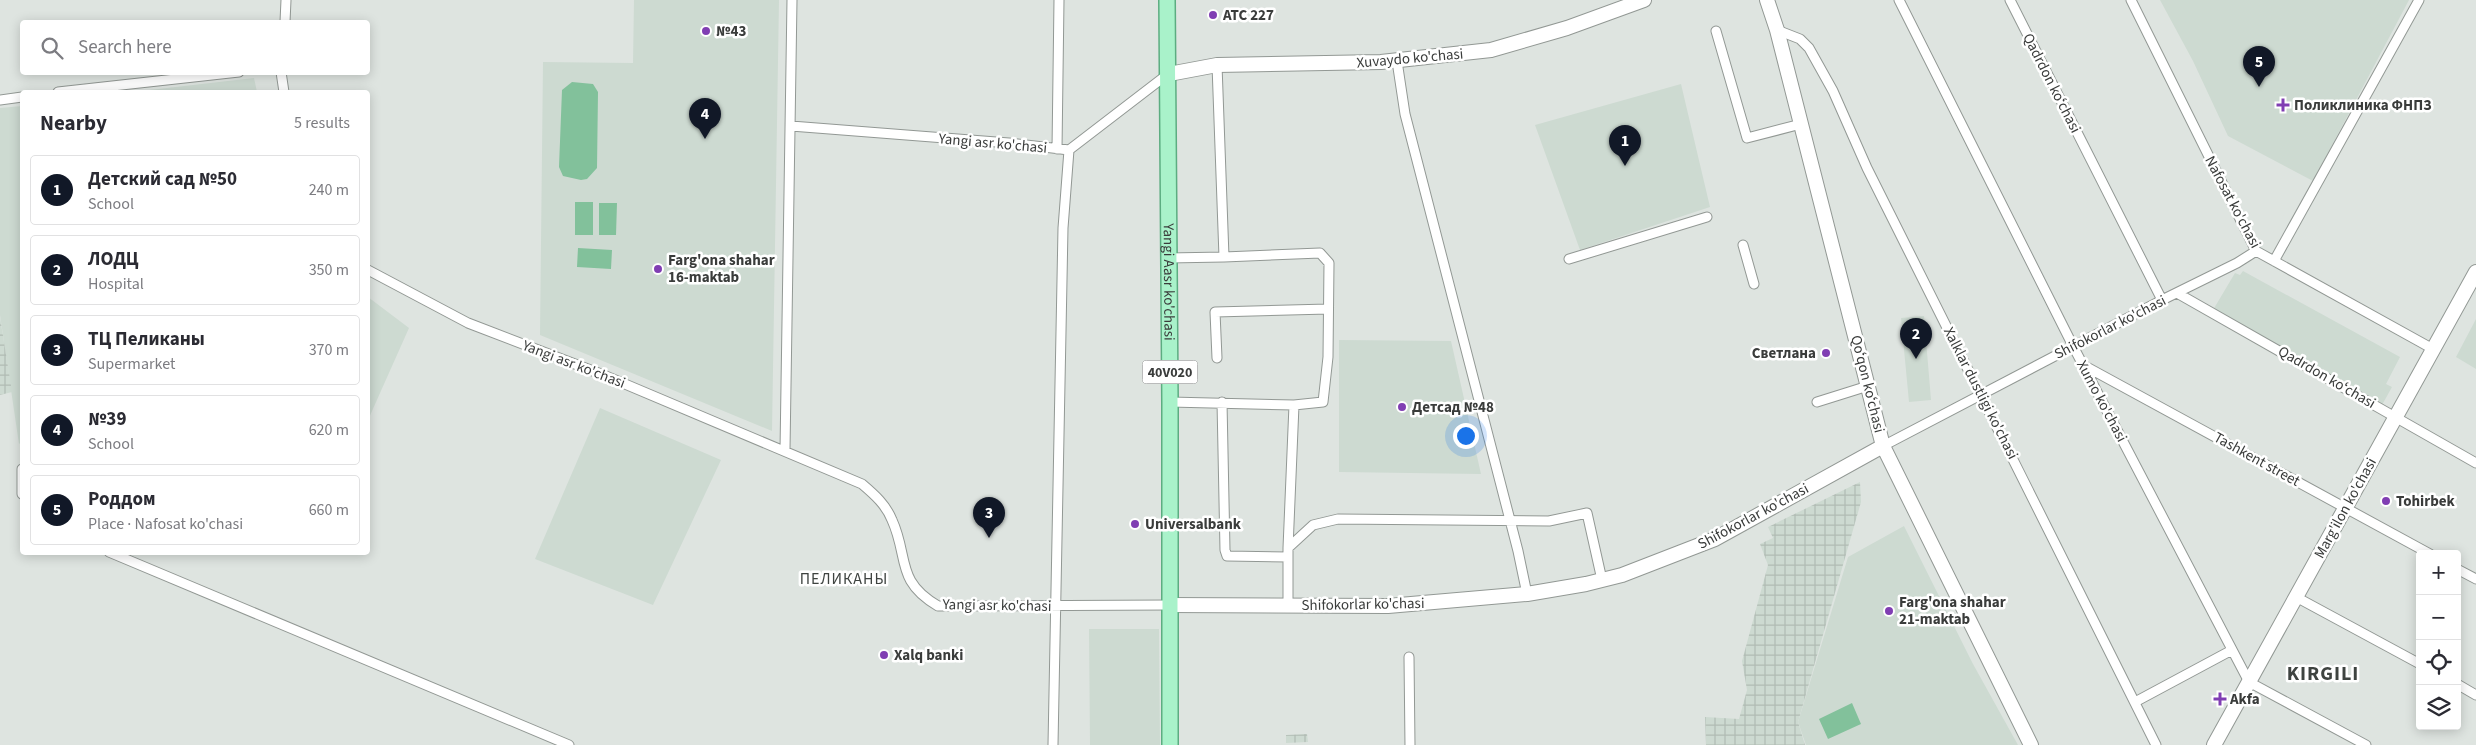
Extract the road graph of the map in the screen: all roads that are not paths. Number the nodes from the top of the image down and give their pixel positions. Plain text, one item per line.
1 (286, 0) edge
2 (792, 0) edge
3 (1059, 0) edge
4 (1167, 0) edge
5 (1644, 0) edge
6 (1767, 0) edge
7 (1899, 0) edge
8 (2010, 0) edge
9 (2131, 0) edge
10 (2419, 0) edge
11 (285, 20) edge
12 (1777, 30) junction
13 (1716, 31) dead end
14 (1397, 62) junction
15 (1217, 65) junction
16 (1168, 74) junction
17 (212, 75) edge
18 (282, 75) edge
19 (76, 90) edge
20 (284, 90) edge
21 (20, 97) edge
22 (0, 100) edge
23 (1801, 124) junction
24 (791, 126) junction
25 (1057, 148) junction
26 (1069, 150) junction
27 (1707, 217) dead end
28 (1743, 245) dead end
29 (2256, 251) junction
30 (1224, 257) junction
31 (1168, 258) junction
32 (1569, 259) dead end
33 (2274, 261) junction
34 (370, 271) edge
35 (2476, 272) edge
36 (1754, 284) dead end
37 (2177, 293) junction
38 (2162, 300) junction
39 (1328, 309) junction
40 (2072, 346) junction
41 (2433, 349) junction
42 (1217, 358) dead end
43 (2083, 365) junction
44 (1868, 386) junction
45 (1982, 393) junction
46 (1170, 402) junction
47 (1222, 402) junction
48 (1817, 402) dead end
49 (1294, 405) junction
50 (2396, 416) junction
51 (1883, 446) junction
52 (785, 450) junction
53 (2476, 463) edge
54 (2345, 508) junction
55 (1509, 522) junction
56 (2423, 550) edge
57 (1288, 552) junction
58 (116, 555) edge
59 (2461, 571) edge
60 (2476, 579) edge
61 (1602, 580) junction
62 (1526, 594) junction
63 (2296, 597) junction
64 (1056, 606) junction
65 (1169, 606) junction
66 (1288, 606) junction
67 (2232, 650) junction
68 (1409, 657) dead end
69 (2416, 662) edge
70 (2249, 682) junction
71 (2459, 685) edge
72 (2476, 695) edge
73 (2135, 702) junction
74 (569, 745) edge
75 (1053, 745) edge
76 (1170, 745) edge
77 (1410, 745) edge
78 (2031, 745) edge
79 (2156, 745) edge
80 (2214, 745) edge
81 (2366, 745) edge

1 - 11 street
2 - 24 street
3 - 25 street
4 - 16 main road, Yangi Aasr ko'chasi / 40V020
5 - 14 street, Xuvaydo ko'chasi
6 - 12 street, Qoʻqon koʻchasi
7 - 40 street, Xumo ko'chasi
8 - 38 street, Qadrdon koʻchasi
9 - 29 street, Nafosat ko'chasi
10 - 33 street
12 - 23 street, Qoʻqon koʻchasi
12 - 45 street, Xalklar dustligi ko'chasi
13 - 23 street
14 - 15 street, Xuvaydo ko'chasi
14 - 55 street
15 - 16 street, Xuvaydo ko'chasi
15 - 30 street
16 - 26 street, Yangi asr ko'chasi
16 - 31 main road, Yangi Aasr ko'chasi / 40V020
17 - 19 street
18 - 20 street
21 - 22 street
23 - 44 street, Qoʻqon koʻchasi
24 - 25 street, Yangi asr ko'chasi
24 - 52 street
25 - 26 street, Yangi asr ko'chasi
26 - 64 street
27 - 32 street
28 - 36 street
29 - 33 street, Nafosat ko'chasi
29 - 37 street, Shifokorlar ko'chasi
30 - 31 street
30 - 39 street
31 - 46 main road, Yangi Aasr ko'chasi / 40V020
33 - 41 street, Nafosat ko'chasi
34 - 52 street, Yangi asr ko'chasi
35 - 41 street, Marg'ilon ko'chasi
37 - 38 street, Shifokorlar ko'chasi
37 - 50 street, Qadrdon koʻchasi
38 - 40 street, Shifokorlar ko'chasi
39 - 42 street
39 - 49 street
40 - 43 street, Xumo ko'chasi
40 - 45 street, Shifokorlar ko'chasi
41 - 50 street, Marg'ilon ko'chasi
43 - 54 street, Tashkent street
43 - 67 street, Xumo ko'chasi
44 - 48 street
44 - 51 street, Qoʻqon koʻchasi
45 - 51 street, Shifokorlar ko'chasi
45 - 73 street, Xalklar dustligi ko'chasi
46 - 47 street
46 - 65 main road, Yangi Aasr ko'chasi / 40V020
47 - 49 street
47 - 57 street
49 - 57 street
50 - 53 street, Qadrdon koʻchasi
50 - 54 street, Marg'ilon ko'chasi
51 - 61 street, Shifokorlar ko'chasi
51 - 78 street, Qoʻqon koʻchasi
52 - 64 street, Yangi asr ko'chasi
54 - 56 street, Tashkent street
54 - 63 street, Marg'ilon ko'chasi
55 - 57 street
55 - 61 street
55 - 62 street
57 - 66 street
58 - 74 street
59 - 60 street
61 - 62 street, Shifokorlar ko'chasi
62 - 66 street, Shifokorlar ko'chasi
63 - 69 street
63 - 70 street, Marg'ilon ko'chasi
64 - 65 street, Yangi asr ko'chasi
64 - 75 street
65 - 66 street, Shifokorlar ko'chasi
65 - 76 main road, Yangi Aasr ko'chasi / 40V020
67 - 70 street, Xumo ko'chasi
67 - 73 street
68 - 77 street
70 - 80 street, Marg'ilon ko'chasi
70 - 81 street
71 - 72 street
73 - 79 street, Xalklar dustligi ko'chasi

